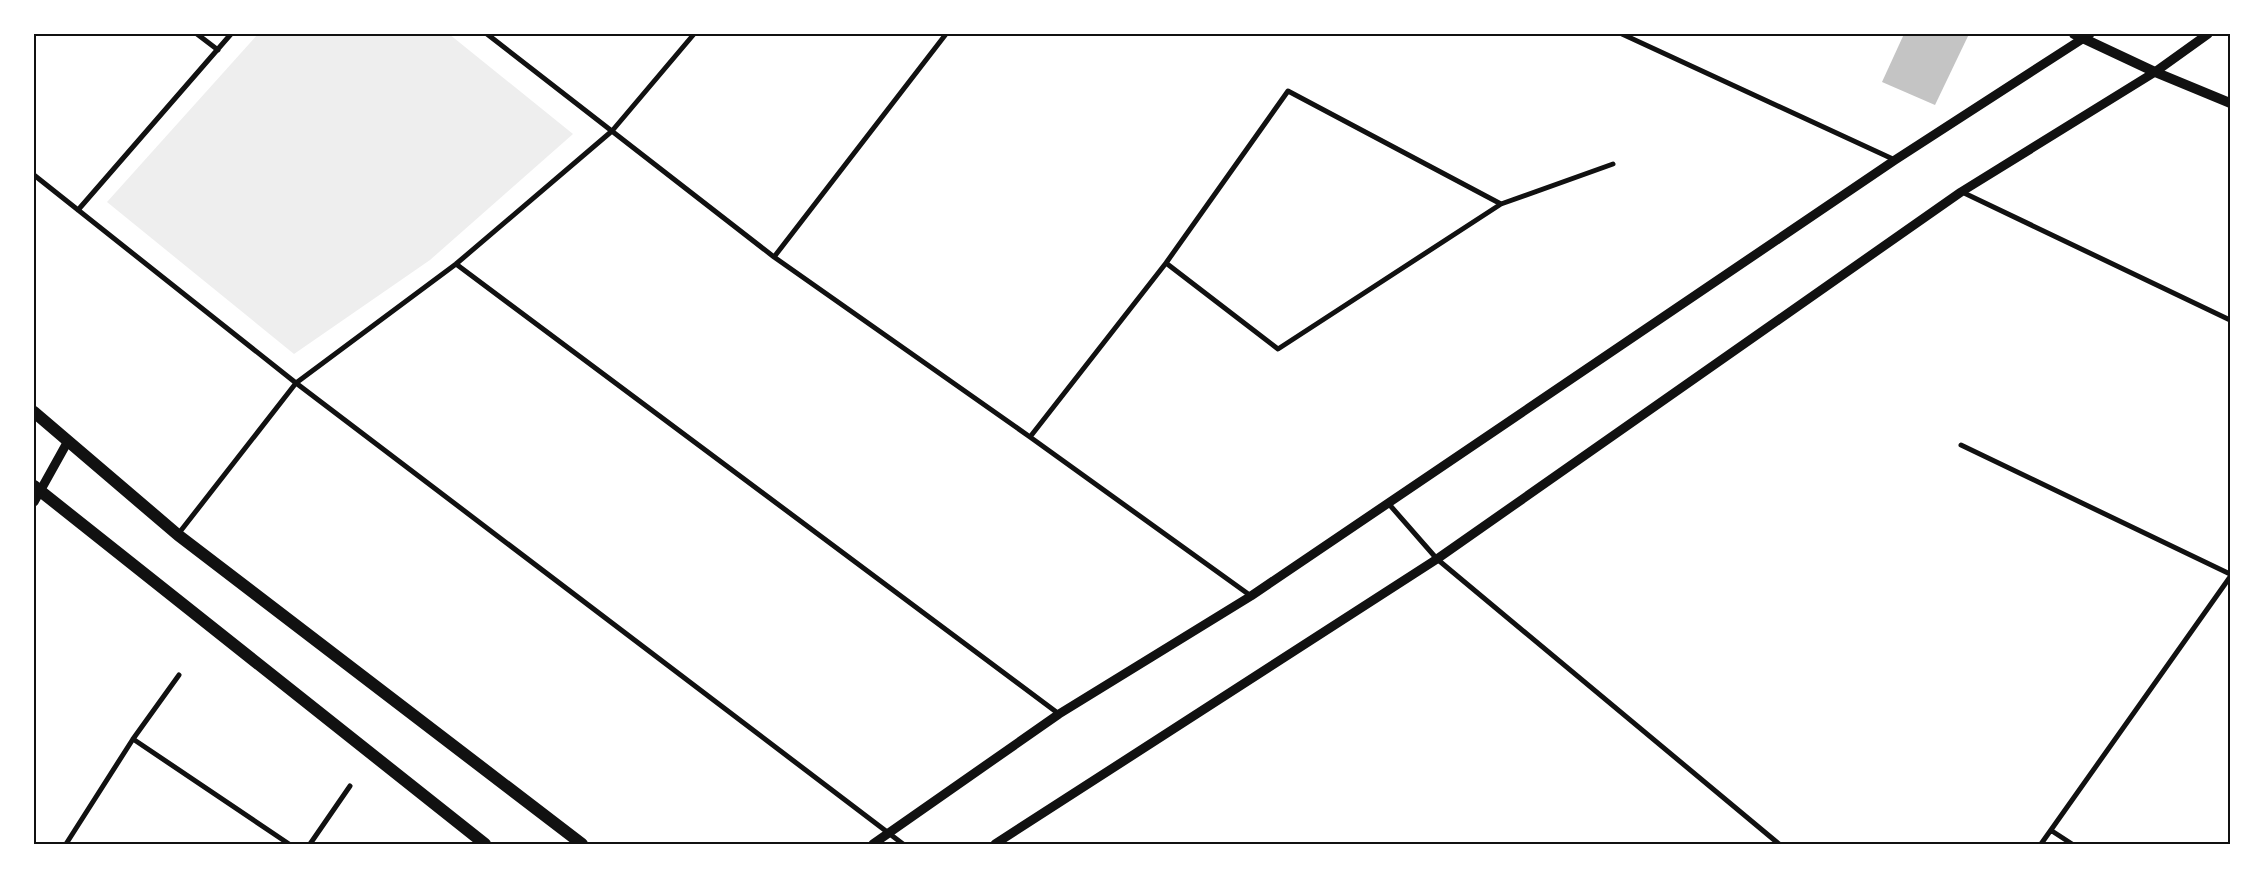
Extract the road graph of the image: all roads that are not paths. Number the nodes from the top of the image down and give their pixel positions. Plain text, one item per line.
1 (197, 34) edge
2 (231, 34) edge
3 (487, 34) edge
4 (694, 34) edge
5 (946, 34) edge
6 (1622, 34) edge
7 (2208, 34) edge
8 (2082, 35) edge
9 (218, 50) junction
10 (2155, 72) junction
11 (2230, 103) edge
12 (612, 131) junction
13 (1895, 160) junction
14 (1613, 164) dead end
15 (34, 176) edge
16 (1961, 192) junction
17 (1501, 204) junction
18 (78, 210) junction
19 (774, 256) junction
20 (1166, 263) junction
21 (456, 264) junction
22 (2230, 320) edge
23 (296, 383) junction
24 (34, 413) edge
25 (1030, 436) junction
26 (68, 442) junction
27 (1961, 445) dead end
28 (36, 493) edge
29 (1388, 504) junction
30 (178, 535) junction
31 (1437, 559) junction
32 (2230, 575) edge
33 (1251, 596) junction
34 (179, 675) dead end
35 (1059, 714) junction
36 (133, 739) junction
37 (350, 786) dead end
38 (2052, 831) junction
39 (889, 833) junction
40 (66, 844) edge
41 (289, 844) edge
42 (310, 844) edge
43 (485, 844) edge
44 (582, 844) edge
45 (873, 844) edge
46 (903, 844) edge
47 (995, 844) edge
48 (1779, 844) edge
49 (2041, 844) edge
50 (2072, 844) edge

1 - 9 street
2 - 9 street
3 - 12 street
4 - 12 street
5 - 19 street
6 - 13 street
7 - 10 street
8 - 10 main road
8 - 13 street
9 - 18 street
10 - 11 main road
10 - 16 street
12 - 19 street
12 - 21 street
13 - 29 street
14 - 17 street
15 - 18 street
16 - 22 street
16 - 31 street
17 - 20 street
17 - 20 street
18 - 23 street
19 - 25 street
20 - 25 street
21 - 23 street
21 - 35 street
23 - 30 street
23 - 39 street
24 - 26 main road
25 - 33 street
26 - 28 street
26 - 30 main road
27 - 32 street
28 - 43 main road
29 - 31 street
29 - 33 street
30 - 44 main road
31 - 47 street
31 - 48 street
32 - 38 street
33 - 35 street
34 - 36 street
35 - 39 street
36 - 40 street
36 - 41 street
37 - 42 street
38 - 49 street
38 - 50 street
39 - 45 street
39 - 46 street

